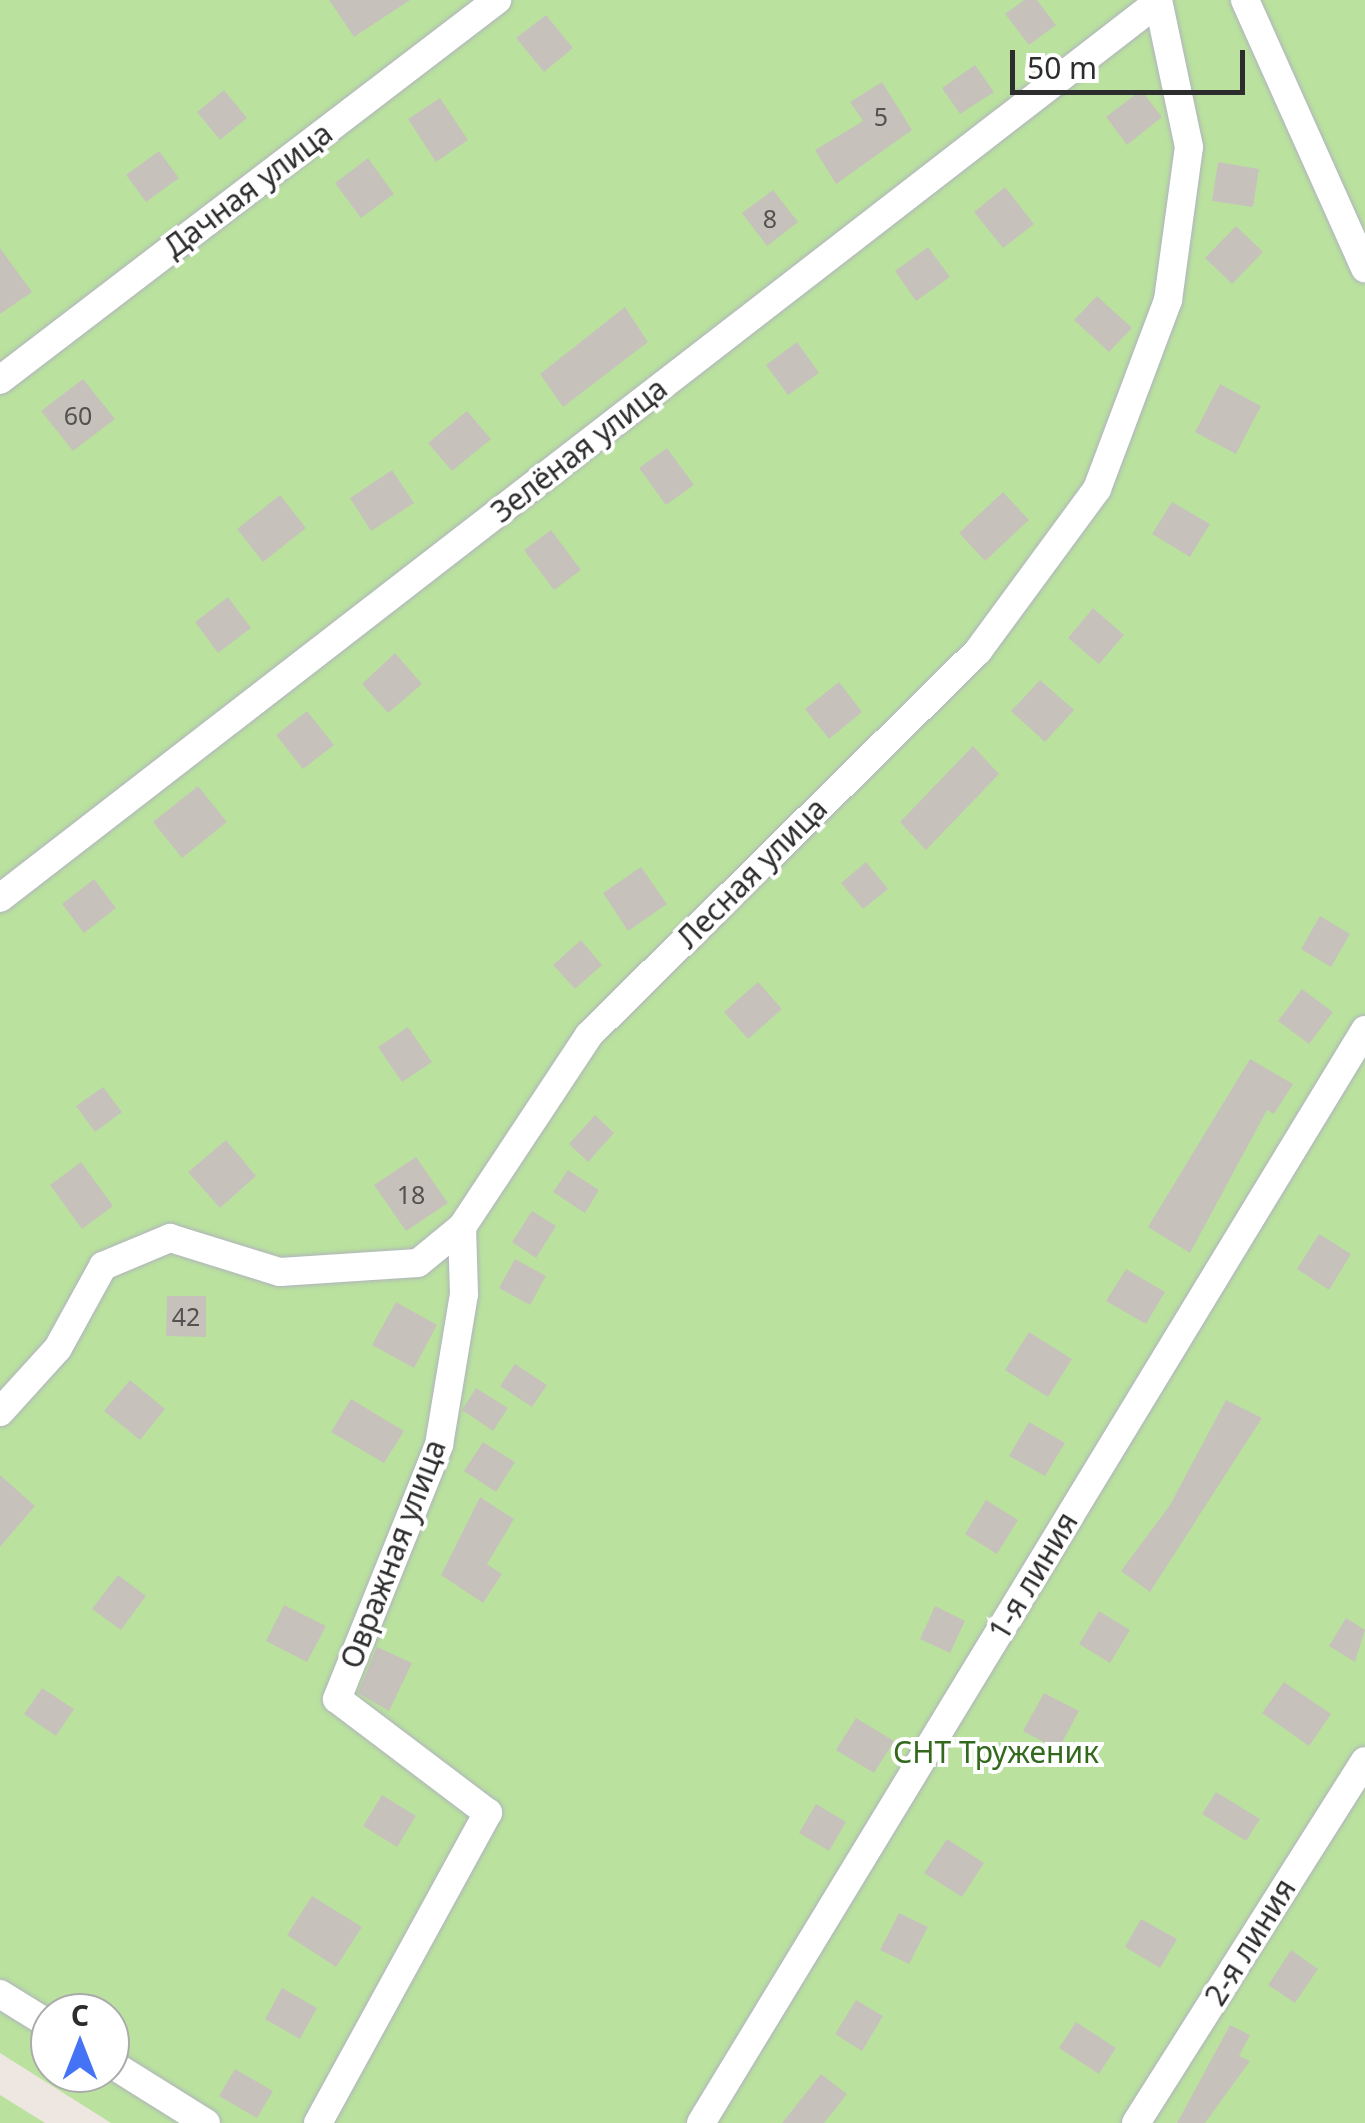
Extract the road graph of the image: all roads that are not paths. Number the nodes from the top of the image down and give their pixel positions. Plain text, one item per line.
1 (497, 0) edge
2 (1244, 0) edge
3 (1158, 1) edge
4 (1365, 268) edge
5 (0, 380) edge
6 (0, 898) edge
7 (1365, 1030) edge
8 (462, 1227) junction
9 (0, 1412) edge
10 (1365, 1761) edge
11 (0, 1994) edge
12 (30, 2013) edge
13 (130, 2076) edge
14 (206, 2123) edge
15 (318, 2123) edge
16 (701, 2123) edge
17 (1136, 2123) edge

1 - 5 street, Дачная улица
2 - 4 street
3 - 6 street, Зелёная улица
3 - 8 street, Лесная улица
7 - 16 street, 1-я линия
8 - 9 street, Лесная улица
8 - 15 street, Овражная улица
10 - 17 street, 2-я линия
11 - 12 street
13 - 14 street

